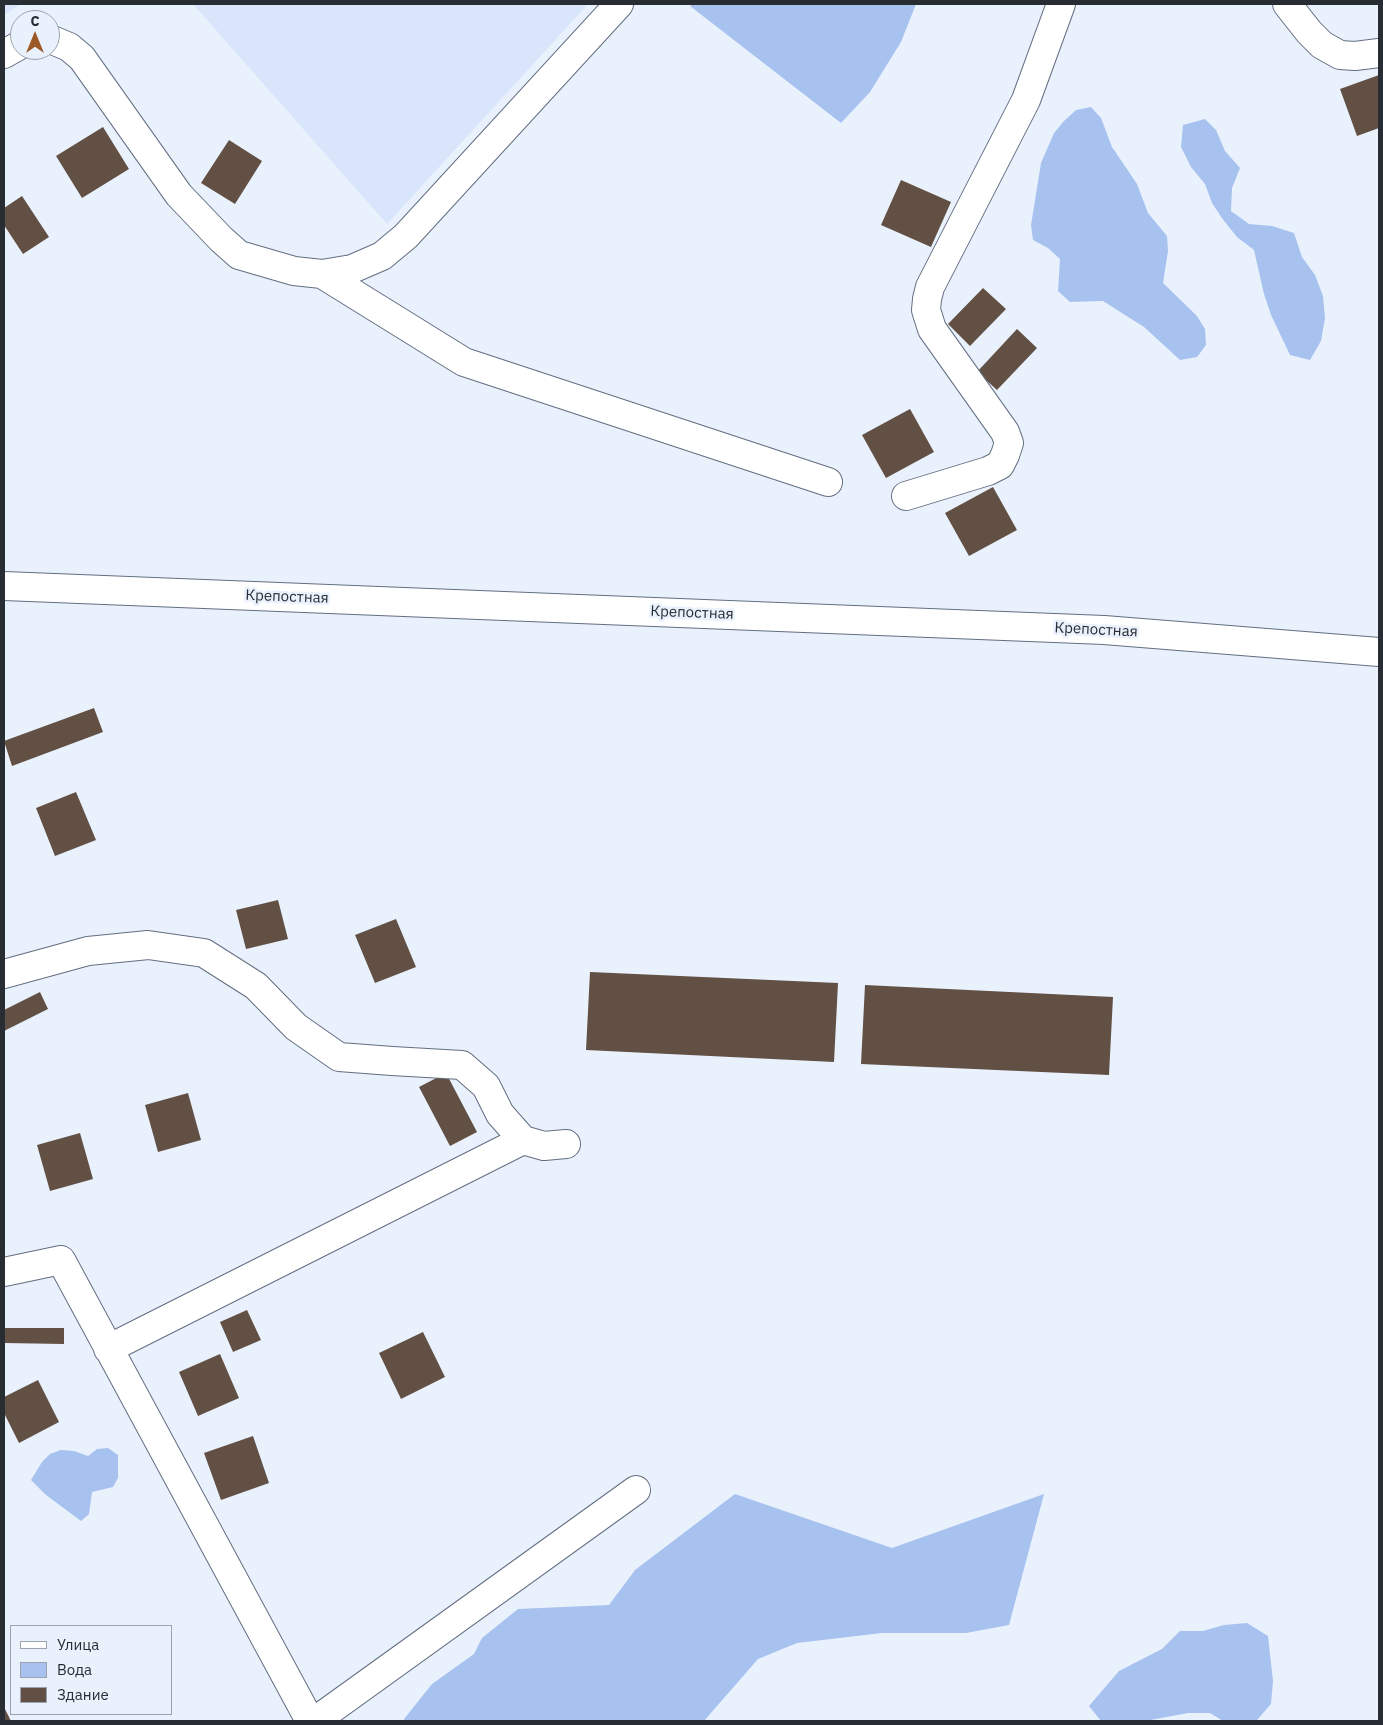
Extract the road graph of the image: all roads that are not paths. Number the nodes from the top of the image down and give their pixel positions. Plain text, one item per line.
1 (619, 4) edge
2 (1061, 4) edge
3 (1287, 4) edge
4 (60, 43) edge
5 (1379, 53) edge
6 (322, 274) junction
7 (828, 482) dead end
8 (906, 496) dead end
9 (4, 586) edge
10 (1379, 652) edge
11 (4, 974) edge
12 (523, 1140) junction
13 (566, 1144) dead end
14 (4, 1272) edge
15 (108, 1349) junction
16 (636, 1490) dead end
17 (310, 1721) edge
18 (315, 1721) edge

1 - 6 street
2 - 8 street
3 - 5 street
4 - 6 street
6 - 7 street
9 - 10 street, Крепостная
11 - 12 street
12 - 13 street
12 - 15 street
14 - 15 street
15 - 17 street
16 - 18 street

